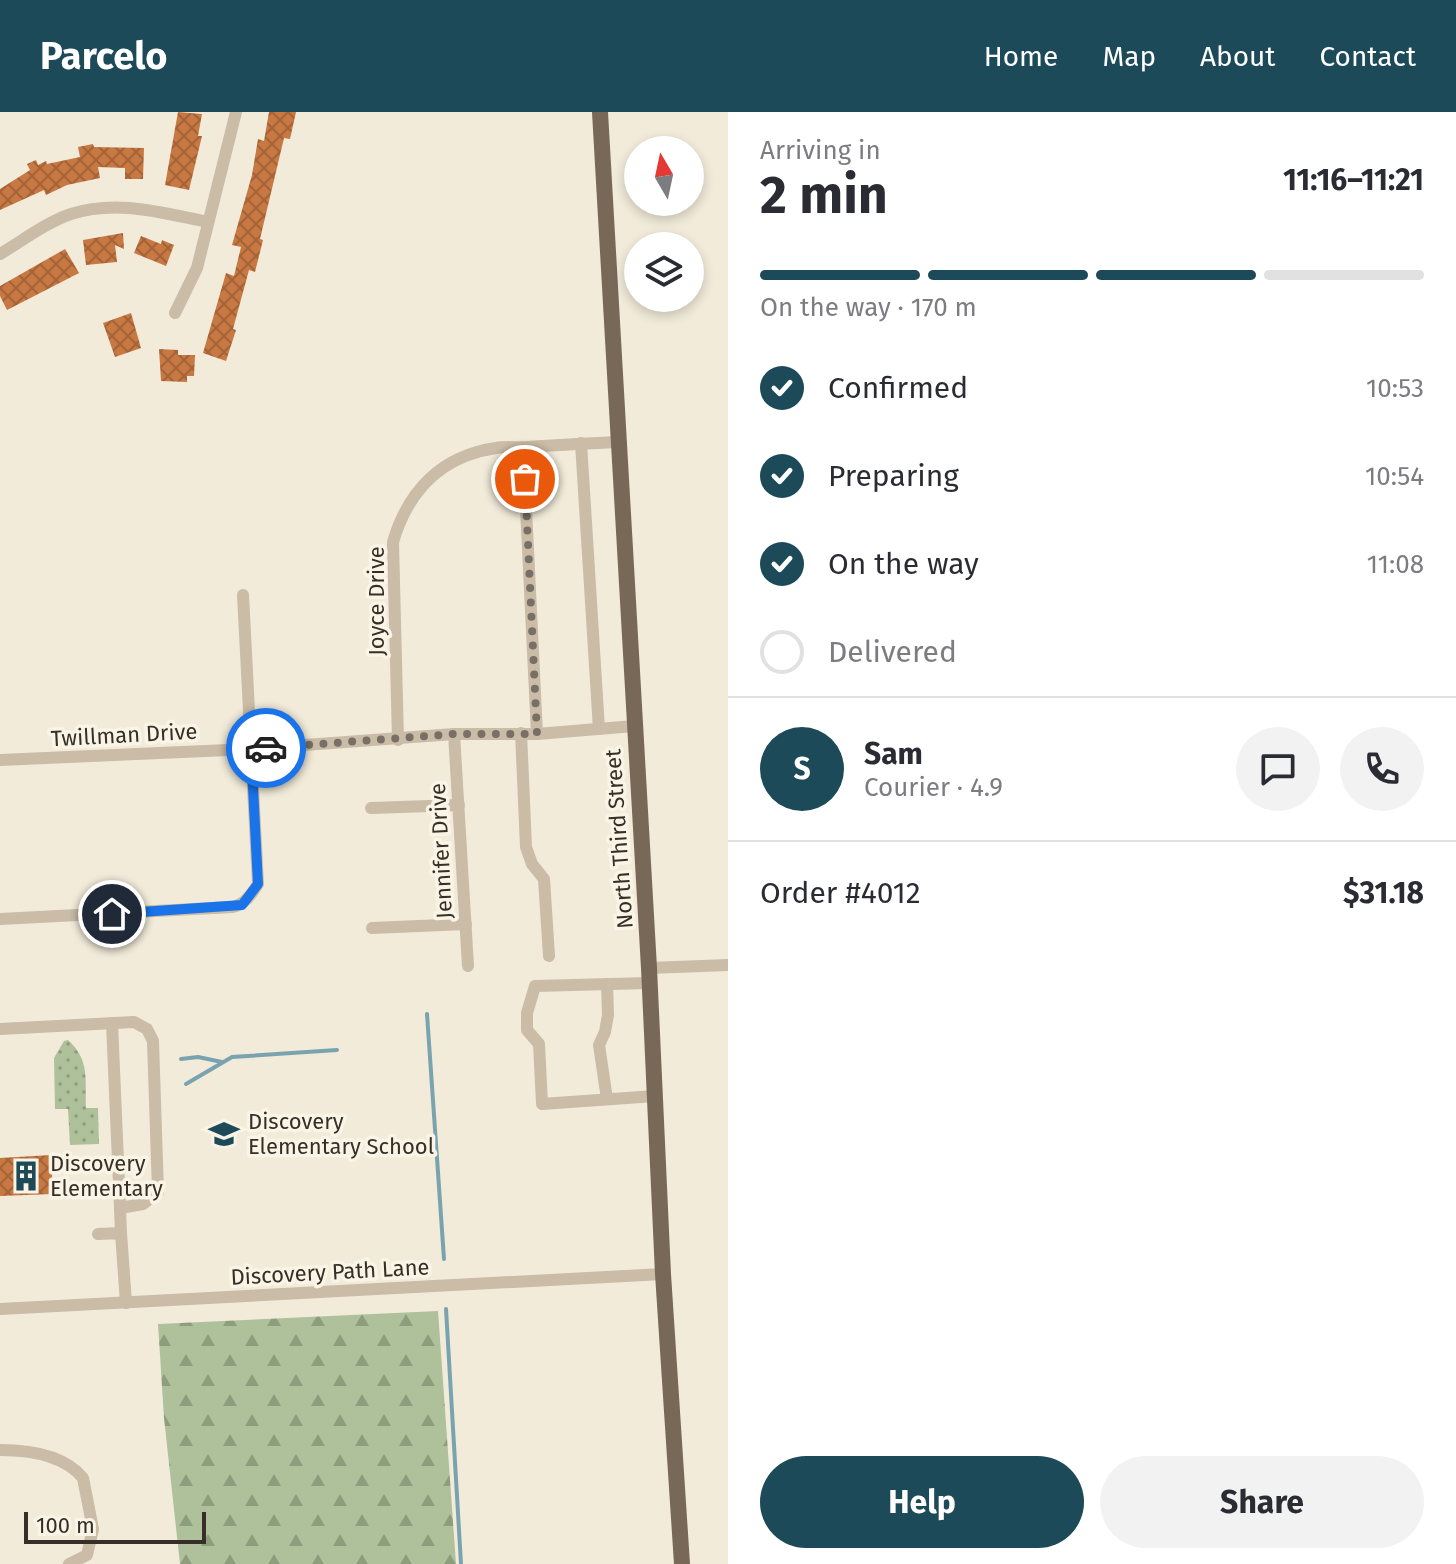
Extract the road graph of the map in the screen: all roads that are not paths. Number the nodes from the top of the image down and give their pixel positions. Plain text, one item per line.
1 (236, 112) edge
2 (600, 112) edge
3 (208, 222) junction
4 (0, 254) edge
5 (175, 313) dead end
6 (620, 442) junction
7 (581, 443) junction
8 (523, 447) junction
9 (243, 595) dead end
10 (634, 726) junction
11 (599, 729) junction
12 (521, 733) junction
13 (454, 734) junction
14 (537, 734) junction
15 (398, 740) junction
16 (251, 749) junction
17 (0, 760) edge
18 (459, 805) junction
19 (371, 808) dead end
20 (0, 919) edge
21 (466, 924) junction
22 (372, 928) dead end
23 (549, 956) dead end
24 (728, 965) edge
25 (468, 966) dead end
26 (649, 976) junction
27 (607, 984) junction
28 (112, 1023) junction
29 (0, 1029) edge
30 (655, 1096) junction
31 (607, 1099) junction
32 (120, 1208) junction
33 (121, 1233) junction
34 (98, 1234) dead end
35 (663, 1274) junction
36 (126, 1303) junction
37 (0, 1309) edge
38 (0, 1450) edge
39 (69, 1564) edge
40 (682, 1564) edge

1 - 3 street
2 - 6 main road, North Third Street
3 - 4 street
3 - 5 street
6 - 7 street, Joyce Drive
6 - 10 main road, North Third Street
7 - 8 street, Joyce Drive
7 - 11 street
8 - 14 street
8 - 15 street, Joyce Drive
9 - 16 street
10 - 11 street, Twillman Drive
10 - 26 main road, North Third Street
11 - 14 street, Twillman Drive
12 - 13 street, Twillman Drive
12 - 14 street, Twillman Drive
12 - 23 street
13 - 15 street, Twillman Drive
13 - 18 street, Jennifer Drive
15 - 16 street, Twillman Drive
16 - 17 street, Twillman Drive
16 - 20 street
18 - 19 street
18 - 21 street, Jennifer Drive
21 - 22 street
21 - 25 street, Jennifer Drive
24 - 26 street
26 - 27 street
26 - 30 main road, North Third Street
27 - 31 street
27 - 31 street
28 - 29 street
28 - 32 street
28 - 32 street
30 - 31 street
30 - 35 main road, North Third Street
32 - 33 street
33 - 34 street
33 - 36 street
35 - 36 street, Discovery Path Lane
35 - 40 main road, North Third Street
36 - 37 street, Discovery Path Lane
38 - 39 street

